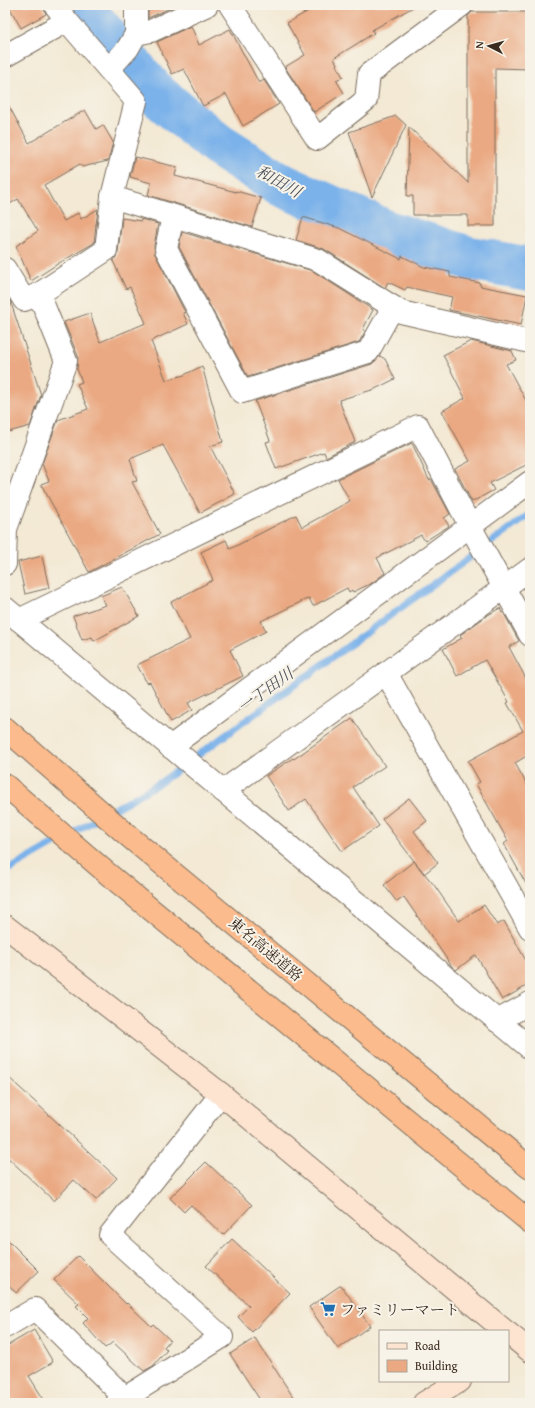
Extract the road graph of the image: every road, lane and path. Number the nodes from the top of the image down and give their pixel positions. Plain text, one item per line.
1 (136, 5) edge
2 (207, 5) edge
3 (230, 5) edge
4 (462, 5) edge
5 (62, 13) edge
6 (132, 41) junction
7 (5, 56) edge
8 (111, 67) junction
9 (112, 197) junction
10 (173, 216) junction
11 (5, 269) edge
12 (39, 294) junction
13 (393, 307) junction
14 (530, 342) edge
15 (530, 482) edge
16 (470, 526) junction
17 (5, 564) edge
18 (530, 568) edge
19 (504, 588) junction
20 (12, 614) edge
21 (530, 635) edge
22 (386, 673) junction
23 (5, 728) edge
24 (170, 747) junction
25 (5, 785) edge
26 (222, 791) junction
27 (530, 928) edge
28 (7, 932) edge
29 (530, 1003) edge
30 (497, 1021) junction
31 (530, 1048) edge
32 (221, 1094) junction
33 (530, 1168) edge
34 (530, 1222) edge
35 (5, 1327) edge
36 (504, 1330) edge
37 (509, 1334) edge
38 (517, 1341) edge
39 (458, 1382) edge
40 (121, 1400) edge
41 (424, 1403) edge

1 - 6 street
2 - 6 street
3 - 4 street
5 - 7 street
5 - 8 street
6 - 8 street
8 - 9 street
9 - 10 street
9 - 12 street
10 - 13 street
10 - 13 street
11 - 12 street
12 - 17 street
13 - 14 street
15 - 16 street
16 - 19 street
16 - 20 street
16 - 24 street
18 - 19 street
19 - 21 street
19 - 22 street
20 - 24 street
22 - 26 street
22 - 27 street
23 - 33 highway, 東名高速道路
24 - 26 street
25 - 34 highway
26 - 30 street
28 - 32 street
29 - 30 street
30 - 31 street
32 - 36 street
32 - 40 street
35 - 40 street
37 - 38 street
39 - 41 street

